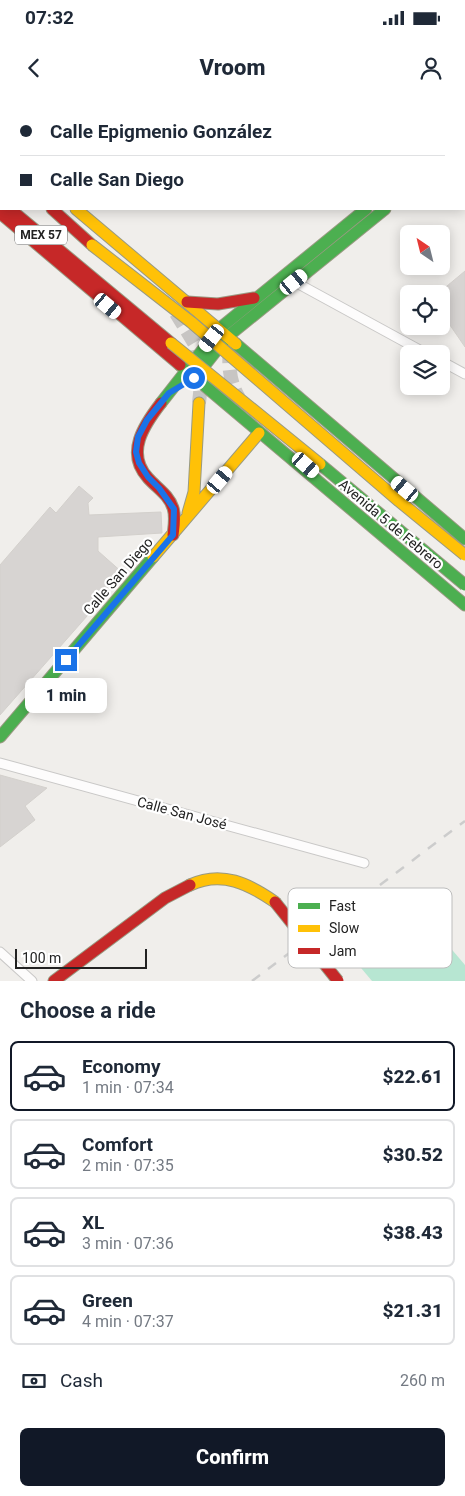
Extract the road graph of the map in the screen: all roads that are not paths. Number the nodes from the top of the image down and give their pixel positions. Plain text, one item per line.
1 (11, 210) edge
2 (53, 210) edge
3 (66, 210) edge
4 (77, 210) edge
5 (365, 210) edge
6 (375, 210) edge
7 (384, 210) edge
8 (0, 213) edge
9 (143, 274) dead end
10 (294, 282) junction
11 (259, 301) junction
12 (187, 302) junction
13 (236, 322) junction
14 (223, 333) junction
15 (410, 345) edge
16 (450, 366) edge
17 (465, 374) edge
18 (190, 375) junction
19 (199, 403) tunnel mouth
20 (249, 416) dead end
21 (259, 433) junction
22 (187, 518) junction
23 (378, 531) junction
24 (173, 535) junction
25 (465, 540) edge
26 (465, 555) edge
27 (465, 585) edge
28 (465, 606) edge
29 (0, 737) edge
30 (0, 762) edge
31 (364, 863) dead end
32 (288, 918) edge
33 (0, 952) edge
34 (328, 968) edge
35 (32, 981) edge
36 (54, 981) edge
37 (338, 981) edge

1 - 27 main road, Avenida 5 de Febrero / MEX 57, bridge
2 - 26 main road, Avenida 5 de Febrero / MEX 57, bridge
3 - 9 main road
4 - 12 main road
5 - 11 main road
6 - 11 main road
7 - 10 main road
8 - 18 main road, Avenida 5 de Febrero
10 - 13 main road
10 - 15 street
11 - 12 main road
11 - 13 main road
12 - 14 main road
13 - 14 main road
14 - 18 main road
14 - 25 main road
16 - 17 street
18 - 21 main road, Avenida 5 de Febrero
18 - 24 main road
19 - 22 main road
20 - 23 main road
21 - 22 main road, Calle San Diego
21 - 23 main road, Avenida 5 de Febrero
22 - 24 main road, Calle San Diego
23 - 28 main road, Avenida 5 de Febrero
24 - 29 main road, Calle San Diego
30 - 31 street, Calle San José
32 - 36 main road, bridge
33 - 35 street
34 - 37 main road, bridge

